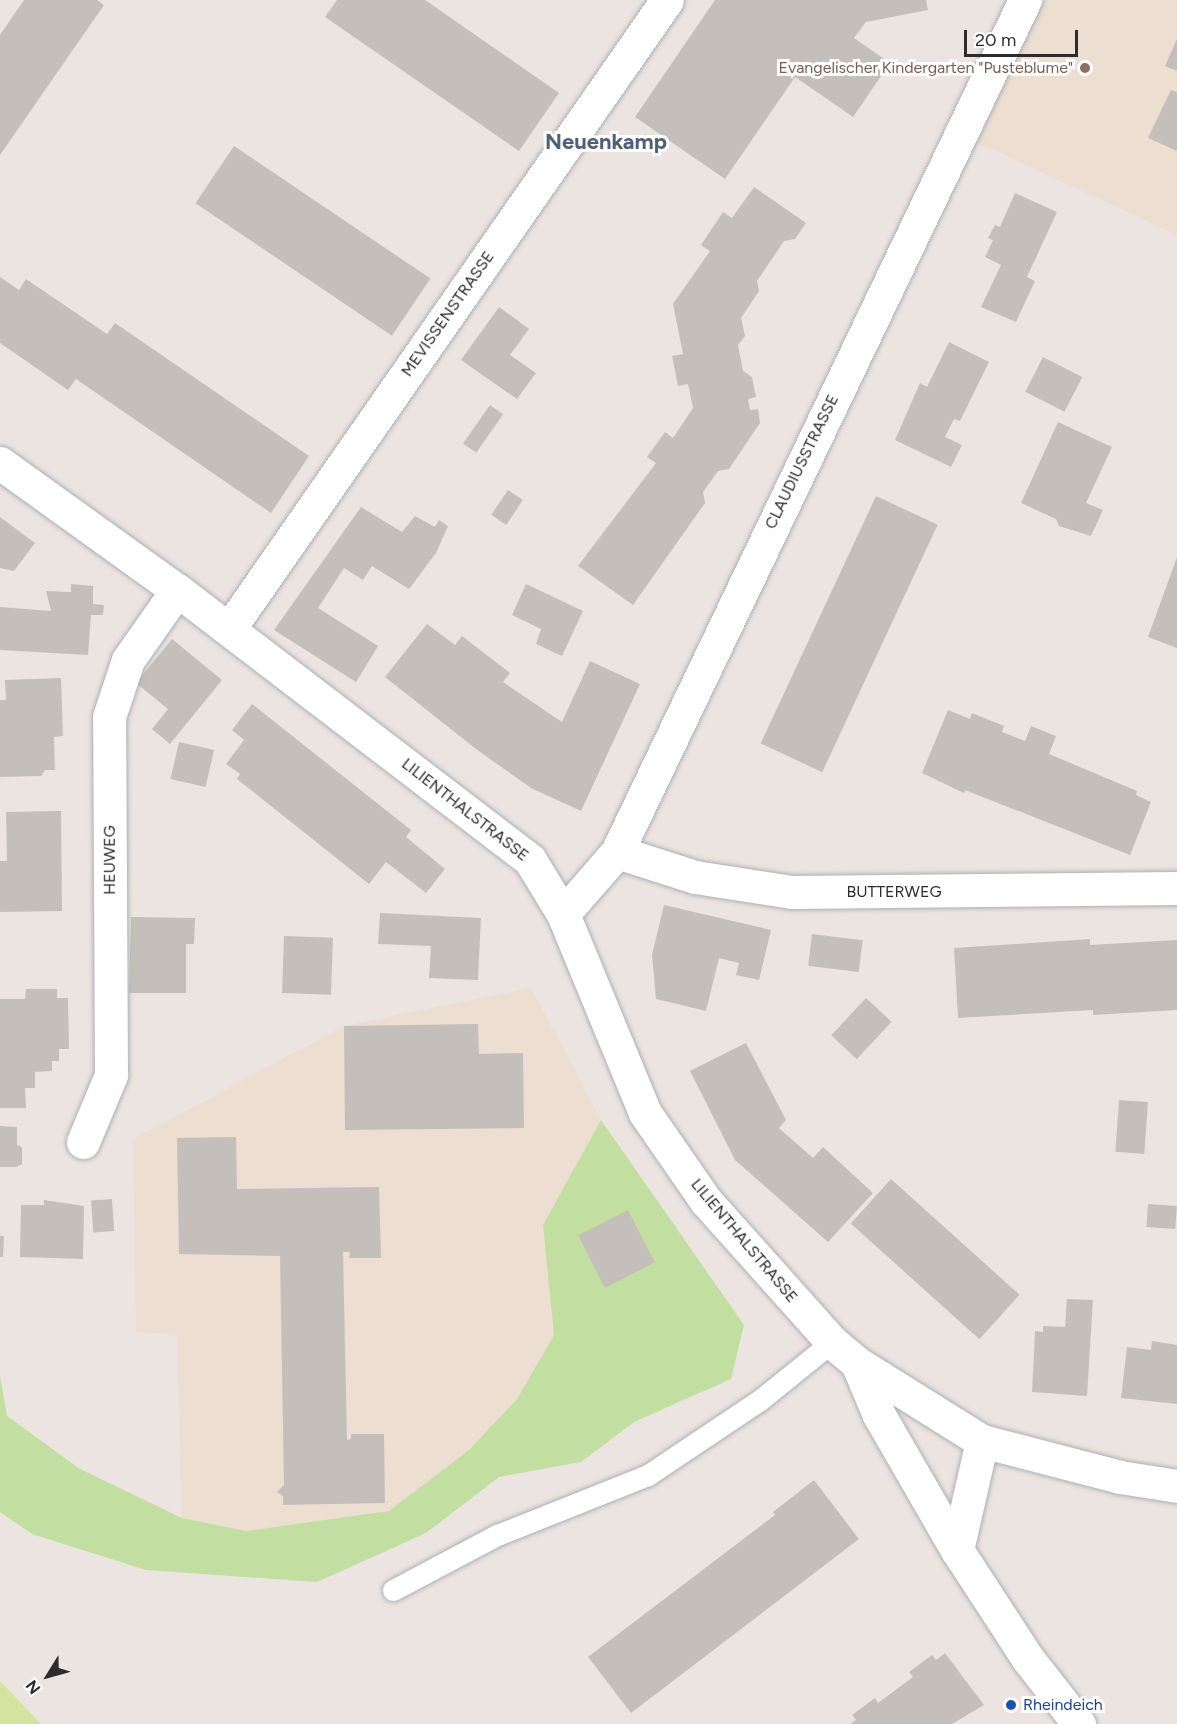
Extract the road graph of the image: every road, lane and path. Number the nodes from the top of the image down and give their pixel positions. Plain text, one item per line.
1 (667, 0) edge
2 (1025, 0) edge
3 (0, 463) edge
4 (177, 590) junction
5 (229, 629) junction
6 (616, 852) junction
7 (1177, 888) edge
8 (563, 914) junction
9 (83, 1142) dead end
10 (832, 1342) junction
11 (857, 1363) junction
12 (982, 1441) junction
13 (1177, 1486) edge
14 (957, 1550) junction
15 (393, 1590) dead end
16 (1079, 1724) edge

1 - 5 street, MEVISSENSTRASSE
2 - 6 street, CLAUDIUSSTRASSE
3 - 4 street, LILIENTHALSTRASSE
4 - 5 street, LILIENTHALSTRASSE
4 - 9 street, HEUWEG
5 - 8 street, LILIENTHALSTRASSE
6 - 7 street, BUTTERWEG
6 - 8 street, CLAUDIUSSTRASSE
8 - 10 street, LILIENTHALSTRASSE
10 - 11 street, LILIENTHALSTRASSE
10 - 15 lane
11 - 12 street, LILIENTHALSTRASSE
11 - 14 street, LILIENTHALSTRASSE
12 - 13 street, LILIENTHALSTRASSE
12 - 14 street
14 - 16 street, LILIENTHALSTRASSE

